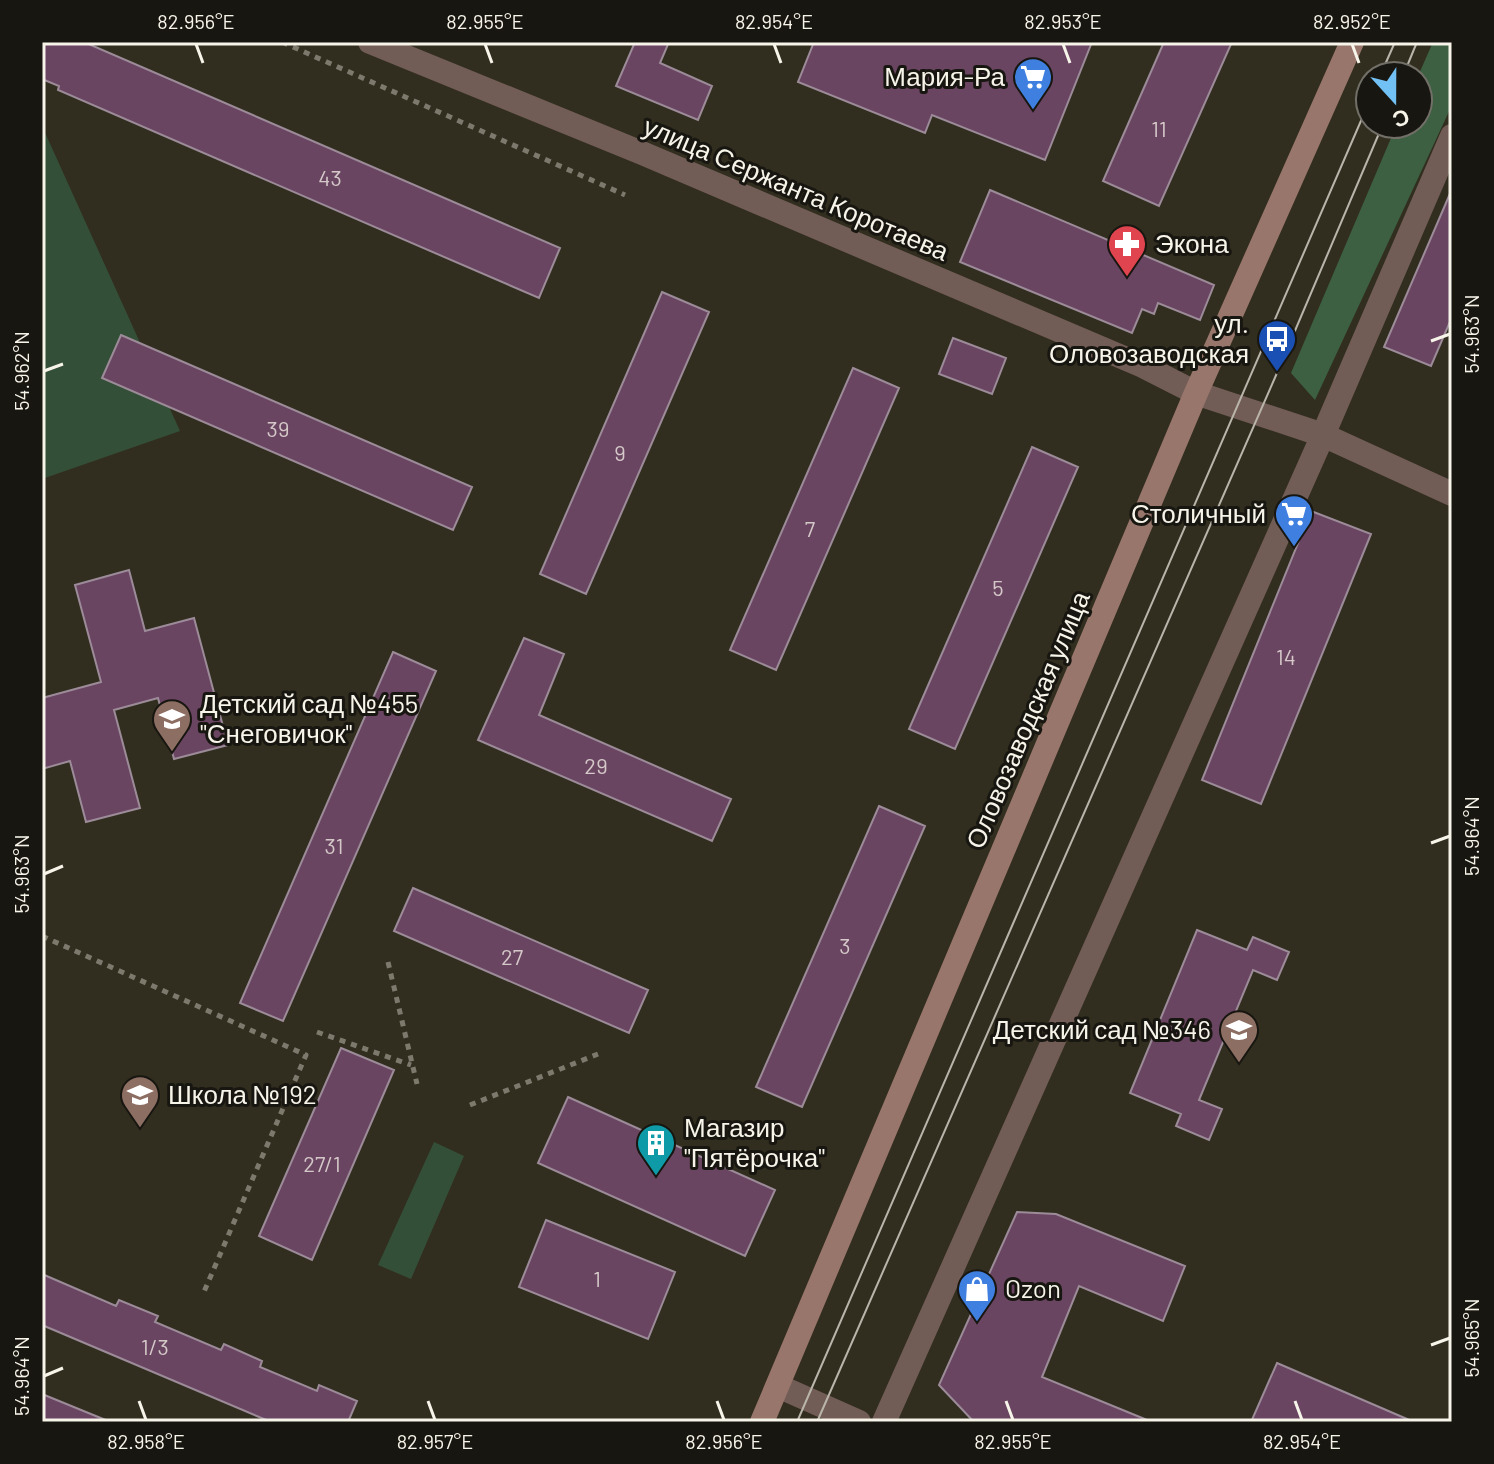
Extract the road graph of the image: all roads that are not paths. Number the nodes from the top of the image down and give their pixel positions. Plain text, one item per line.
1 (370, 42) edge
2 (1352, 42) edge
3 (1452, 136) edge
4 (1196, 393) junction
5 (1323, 435) junction
6 (1452, 494) edge
7 (778, 1386) junction
8 (762, 1422) edge
9 (859, 1422) edge
10 (884, 1422) edge

1 - 4 street, улица Сержанта Коротаева
2 - 4 street, Оловозаводская улица
3 - 5 street
4 - 5 street, улица Сержанта Коротаева
4 - 7 street, Оловозаводская улица
5 - 6 street, улица Сержанта Коротаева
5 - 10 street
7 - 8 street, Оловозаводская улица
7 - 9 street

